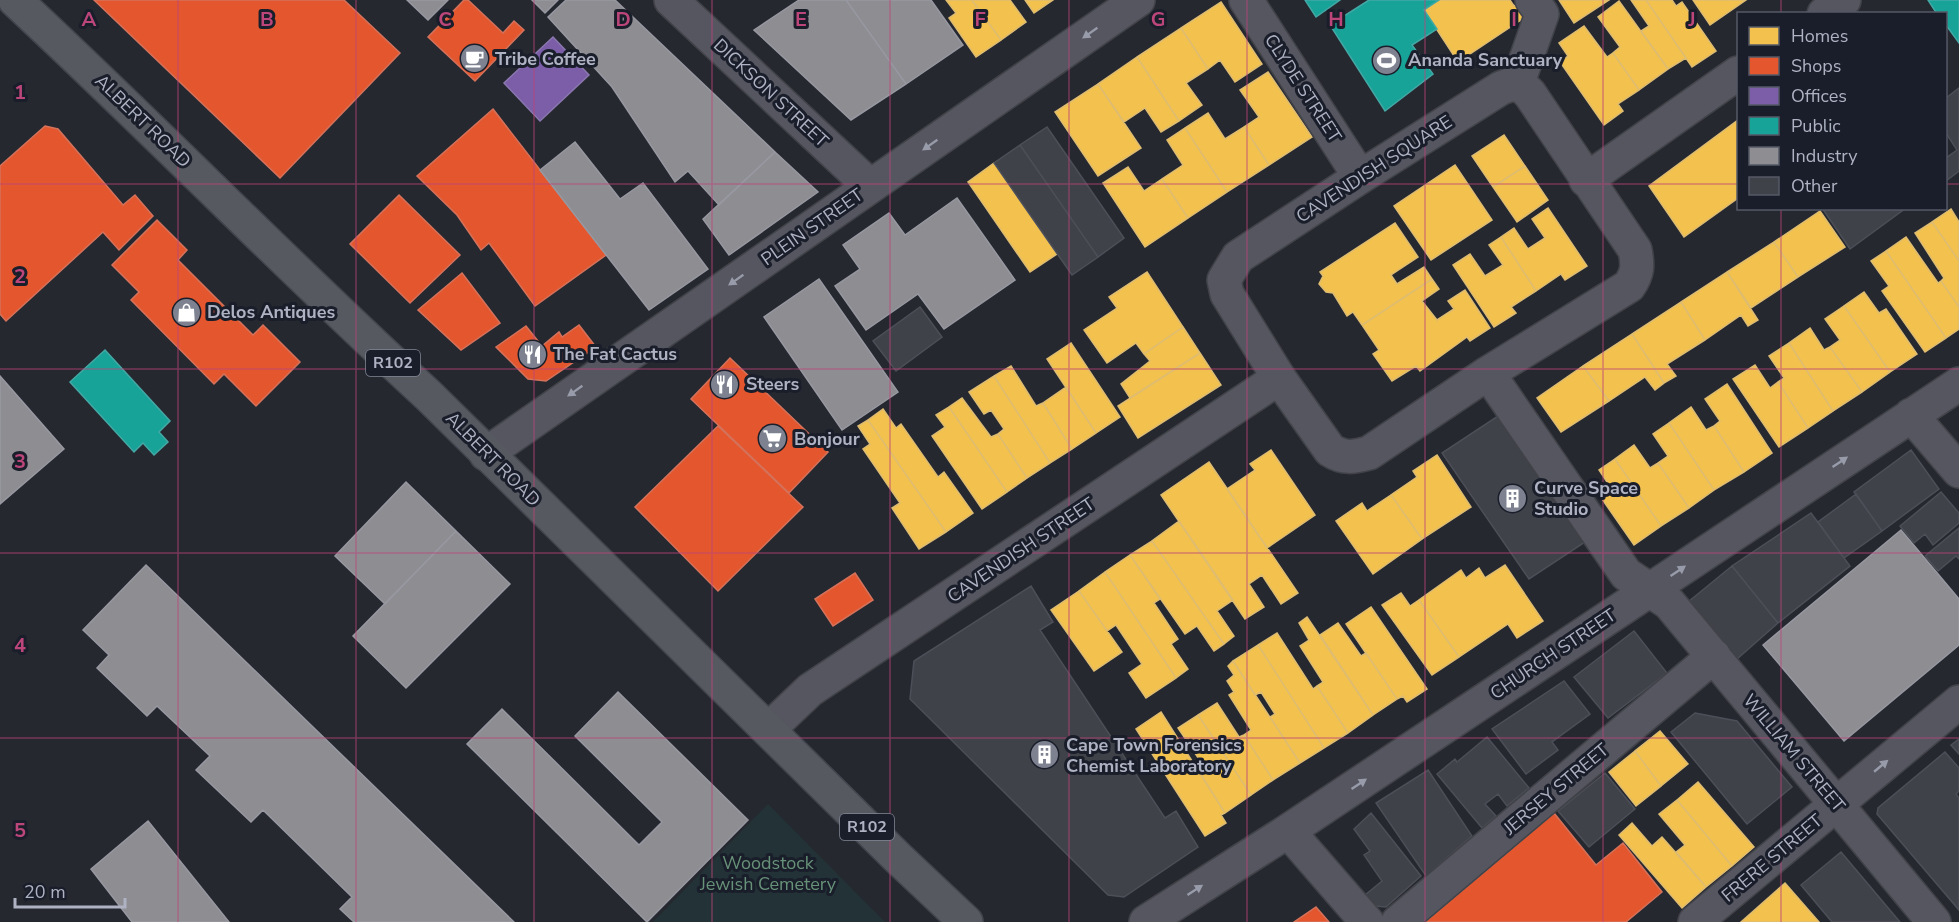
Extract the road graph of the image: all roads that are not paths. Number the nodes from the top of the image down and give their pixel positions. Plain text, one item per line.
1 (15, 0) edge
2 (671, 0) edge
3 (1138, 0) edge
4 (1246, 0) edge
5 (1532, 0) edge
6 (1844, 0) edge
7 (1827, 12) edge
8 (1737, 74) edge
9 (1517, 85) junction
10 (1360, 177) junction
11 (1586, 180) junction
12 (870, 186) junction
13 (1488, 373) junction
14 (1279, 378) junction
15 (1959, 384) edge
16 (1911, 415) junction
17 (486, 454) junction
18 (1959, 471) edge
19 (1649, 590) junction
20 (1714, 656) junction
21 (1959, 702) edge
22 (769, 729) junction
23 (1836, 804) junction
24 (1288, 831) junction
25 (966, 922) edge
26 (1146, 922) edge
27 (1367, 922) edge
28 (1398, 922) edge
29 (1695, 922) edge
30 (1934, 922) edge

1 - 17 main road, ALBERT ROAD / R102
2 - 12 street, DICKSON STREET
3 -> 12 street, PLEIN STREET
4 - 10 street, CLYDE STREET
5 - 9 street
6 - 7 street
8 - 11 street
9 - 10 street, CAVENDISH SQUARE
9 - 11 street, CAVENDISH SQUARE
10 - 14 street, CAVENDISH SQUARE
11 - 13 street, CAVENDISH SQUARE
12 -> 17 street, PLEIN STREET
13 - 14 street, CAVENDISH SQUARE
13 - 19 street
14 - 22 street, CAVENDISH STREET
15 - 16 street, CHURCH STREET
16 - 18 street
19 -> 16 street, CHURCH STREET
17 - 22 main road, ALBERT ROAD / R102
19 - 20 street, WILLIAM STREET
24 -> 19 street, CHURCH STREET
20 - 23 street, WILLIAM STREET
20 - 28 street, JERSEY STREET
23 -> 21 street, FRERE STREET
22 - 25 main road, ALBERT ROAD / R102
23 - 29 street, FRERE STREET
23 - 30 street, WILLIAM STREET
26 -> 24 street, CHURCH STREET
24 - 27 street

